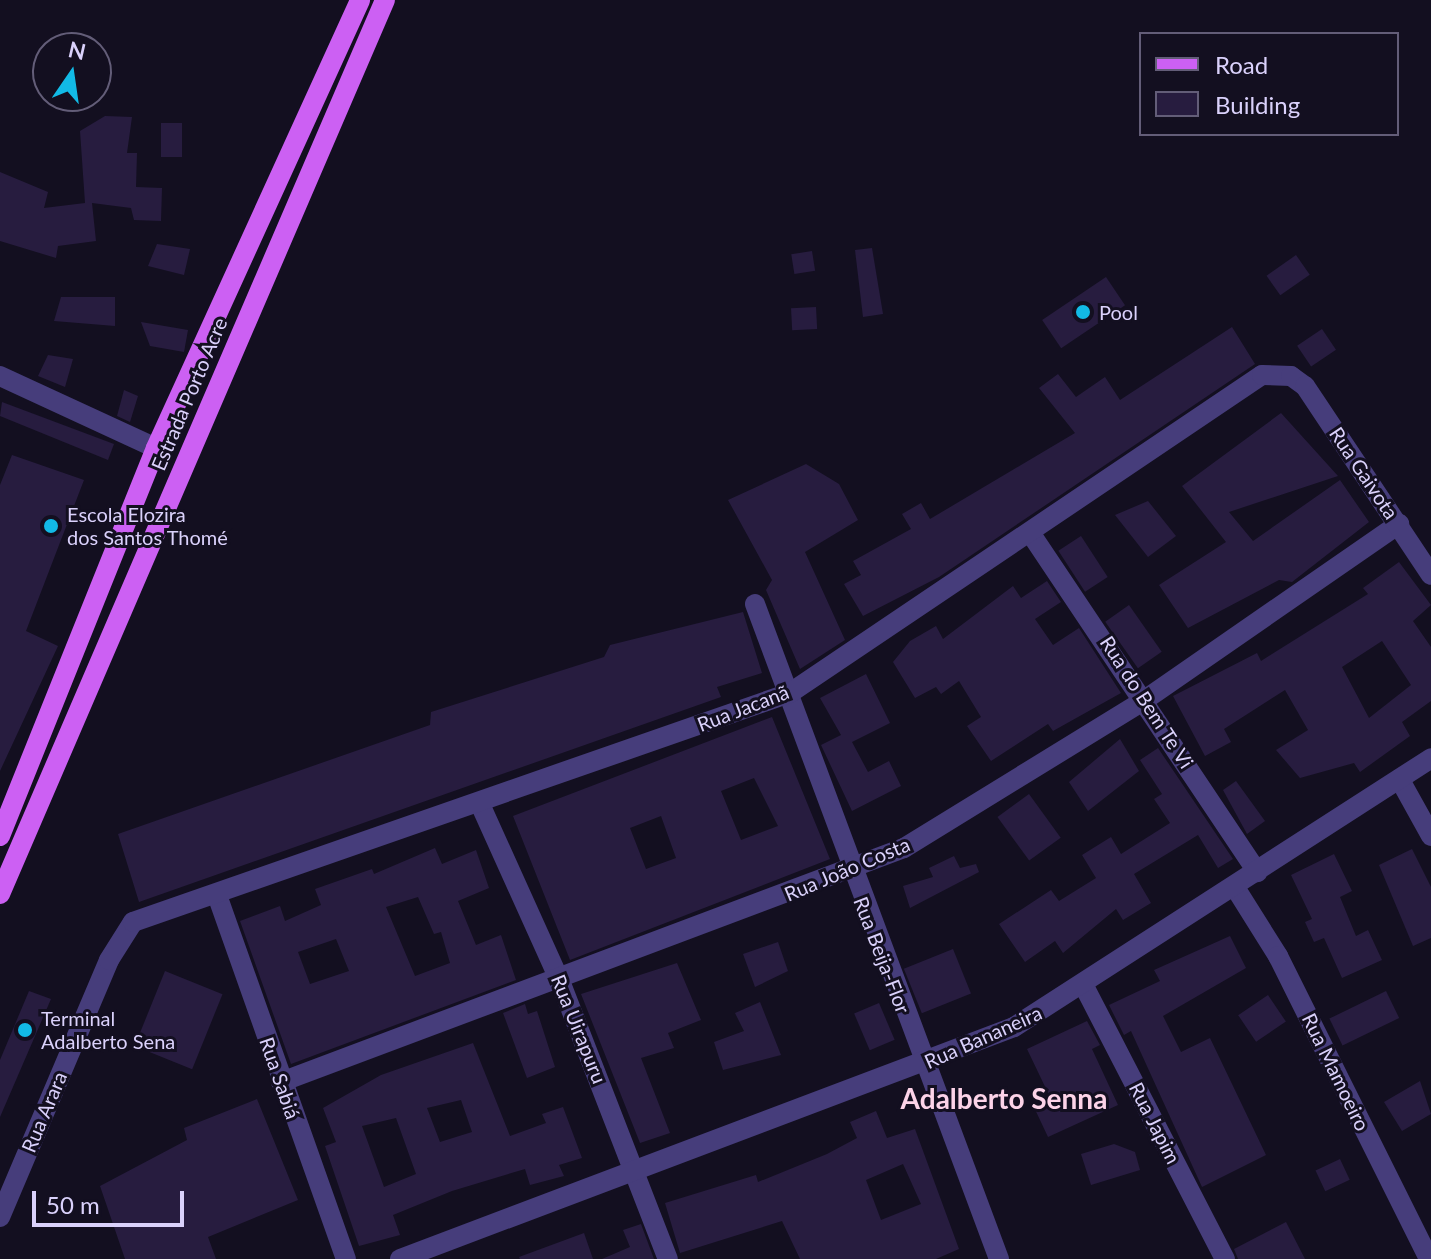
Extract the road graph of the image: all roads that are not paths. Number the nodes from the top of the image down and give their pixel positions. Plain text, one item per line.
1 (360, 0) edge
2 (385, 0) edge
3 (0, 376) edge
4 (1291, 376) joint
5 (156, 448) junction
6 (1399, 524) junction
7 (1031, 534) junction
8 (1431, 575) edge
9 (755, 604) dead end
10 (790, 693) junction
11 (1146, 699) junction
12 (1431, 758) edge
13 (1400, 780) junction
14 (480, 804) junction
15 (0, 836) edge
16 (1431, 836) edge
17 (849, 871) junction
18 (1257, 872) junction
19 (1236, 889) junction
20 (0, 894) edge
21 (217, 895) junction
22 (133, 922) joint
23 (560, 981) junction
24 (1085, 988) junction
25 (925, 1064) junction
26 (281, 1082) junction
27 (637, 1173) junction
28 (0, 1217) edge
29 (992, 1257) edge
30 (346, 1259) edge
31 (400, 1259) edge
32 (668, 1259) edge
33 (1225, 1259) edge
34 (1429, 1259) edge

1 - 5 main road, Estrada Porto Acre
2 - 20 main road, Estrada Porto Acre
3 - 5 street
4 - 6 street, Rua Gaivota
4 - 7 street, Rua Jacanã
5 - 15 main road, Estrada Porto Acre
6 - 8 street, Rua Gaivota
6 - 11 street, Rua João Costa
7 - 10 street, Rua Jacanã
7 - 11 street, Rua do Bem Te Vi
9 - 10 street, Rua Beija-Flor
10 - 14 street, Rua Jacanã
10 - 17 street, Rua Beija-Flor
11 - 17 street, Rua João Costa
11 - 18 street, Rua do Bem Te Vi
12 - 13 street, Rua Bananeira
13 - 16 street
13 - 18 street, Rua Bananeira
14 - 21 street, Rua Jacanã
14 - 23 street, Rua Uirapuru
17 - 23 street, Rua João Costa
17 - 25 street, Rua Beija-Flor
18 - 19 street, Rua Bananeira
19 - 24 street, Rua Bananeira
19 - 34 street, Rua Mamoeiro
21 - 22 street, Rua Jacanã
21 - 26 street, Rua Sabiá
22 - 28 street, Rua Arara
23 - 26 street, Rua João Costa
23 - 27 street, Rua Uirapuru
24 - 25 street, Rua Bananeira
24 - 33 street, Rua Japim
25 - 27 street, Rua Bananeira
25 - 29 street, Rua Beija-Flor
26 - 30 street, Rua Sabiá
27 - 31 street, Rua Bananeira
27 - 32 street, Rua Uirapuru

